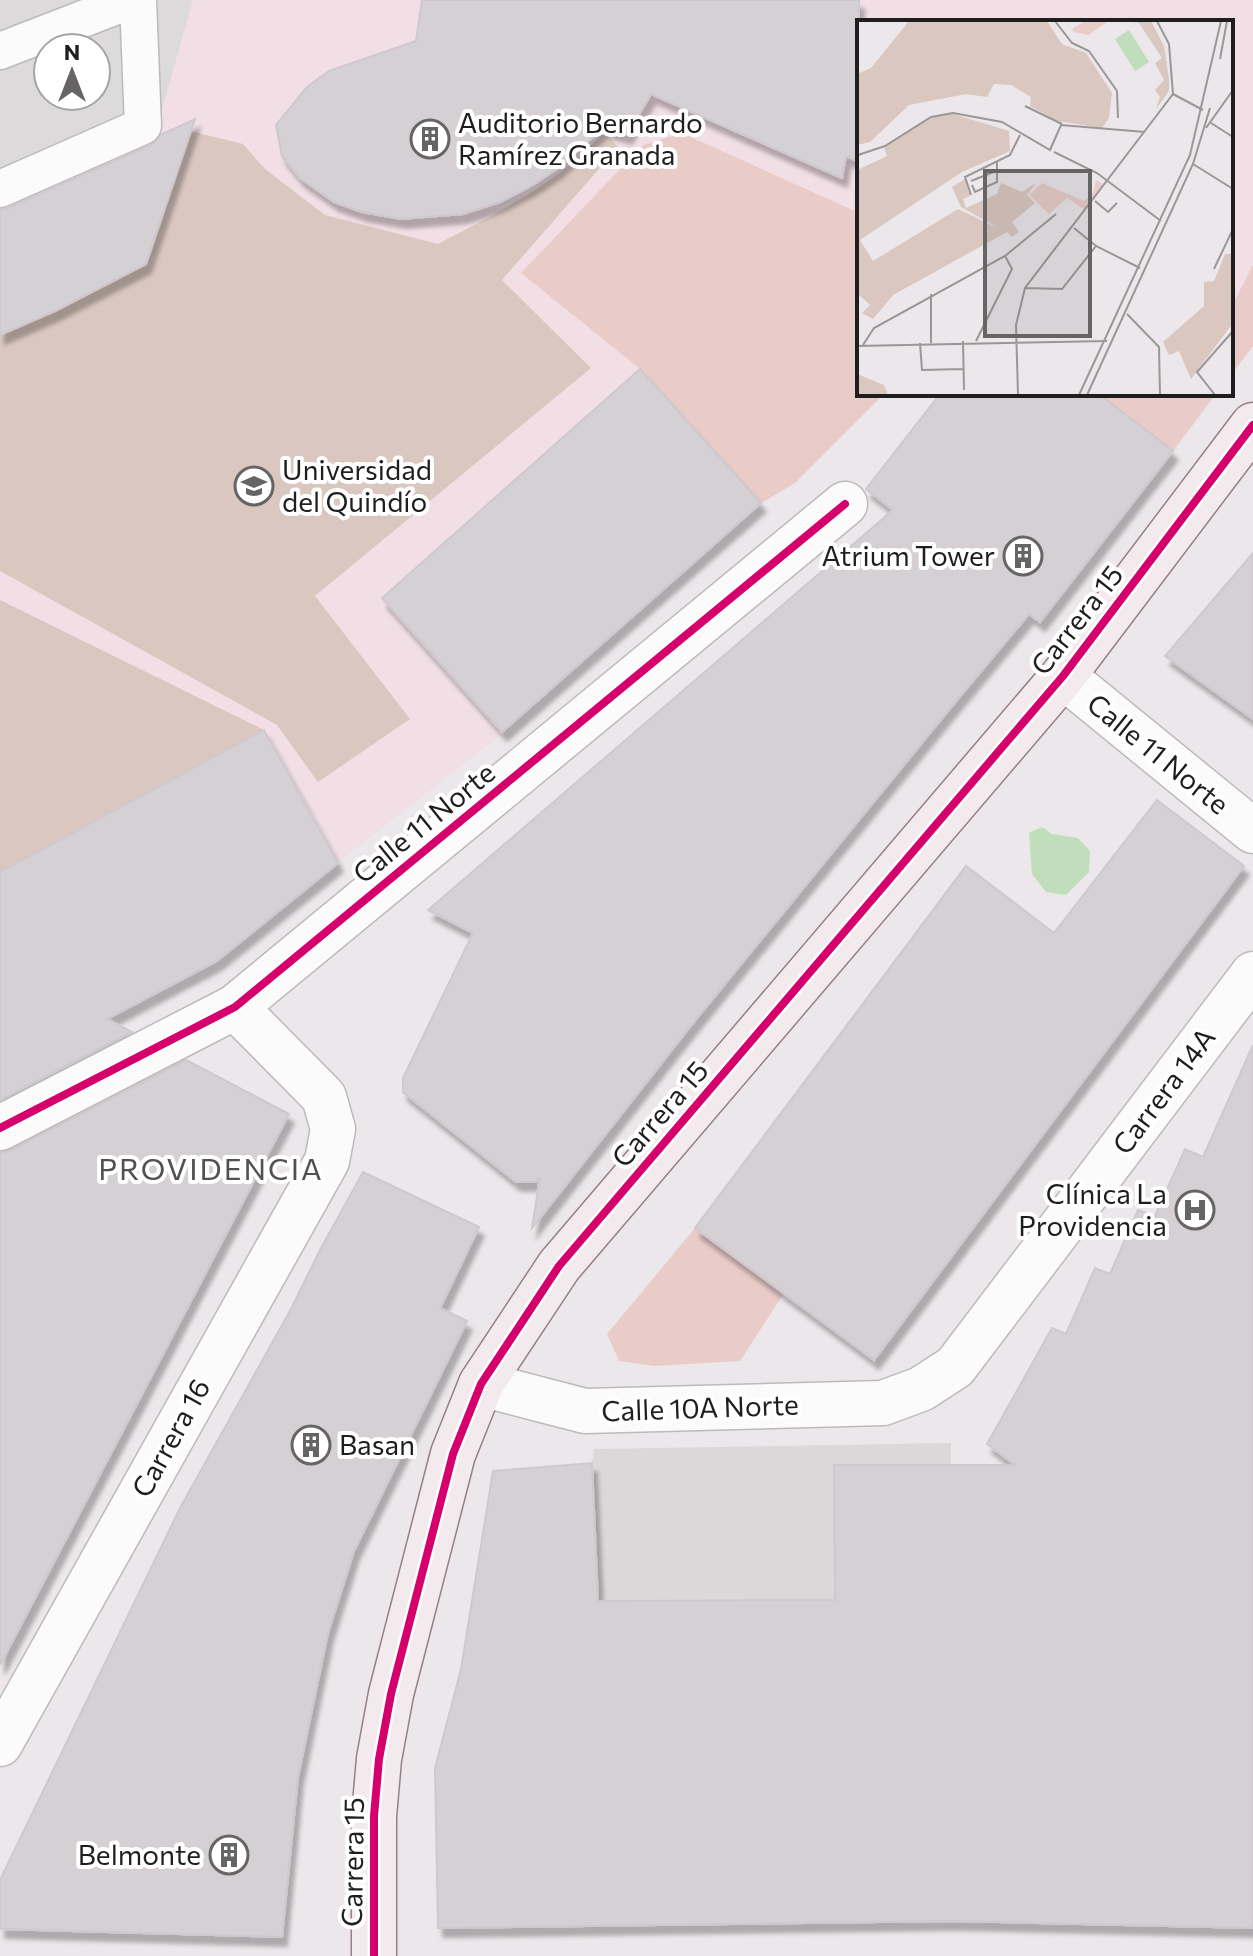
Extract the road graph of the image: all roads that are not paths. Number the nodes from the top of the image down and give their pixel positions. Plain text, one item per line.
1 (135, 0) edge
2 (0, 51) edge
3 (0, 189) edge
4 (1253, 425) edge
5 (845, 504) dead end
6 (1063, 676) junction
7 (1253, 831) edge
8 (1253, 974) edge
9 (235, 1007) junction
10 (0, 1128) edge
11 (481, 1384) junction
12 (921, 1389) joint
13 (0, 1744) edge
14 (374, 1956) edge

1 - 2 lane
1 - 3 lane
4 - 6 street, Carrera 15
5 - 9 street, Calle 11 Norte
6 - 7 street, Calle 11 Norte
6 - 11 street, Carrera 15
8 - 12 street, Carrera 14A
9 - 10 street, Calle 11 Norte
9 - 13 street, Carrera 16
11 - 12 street, Calle 10A Norte
11 - 14 street, Carrera 15

